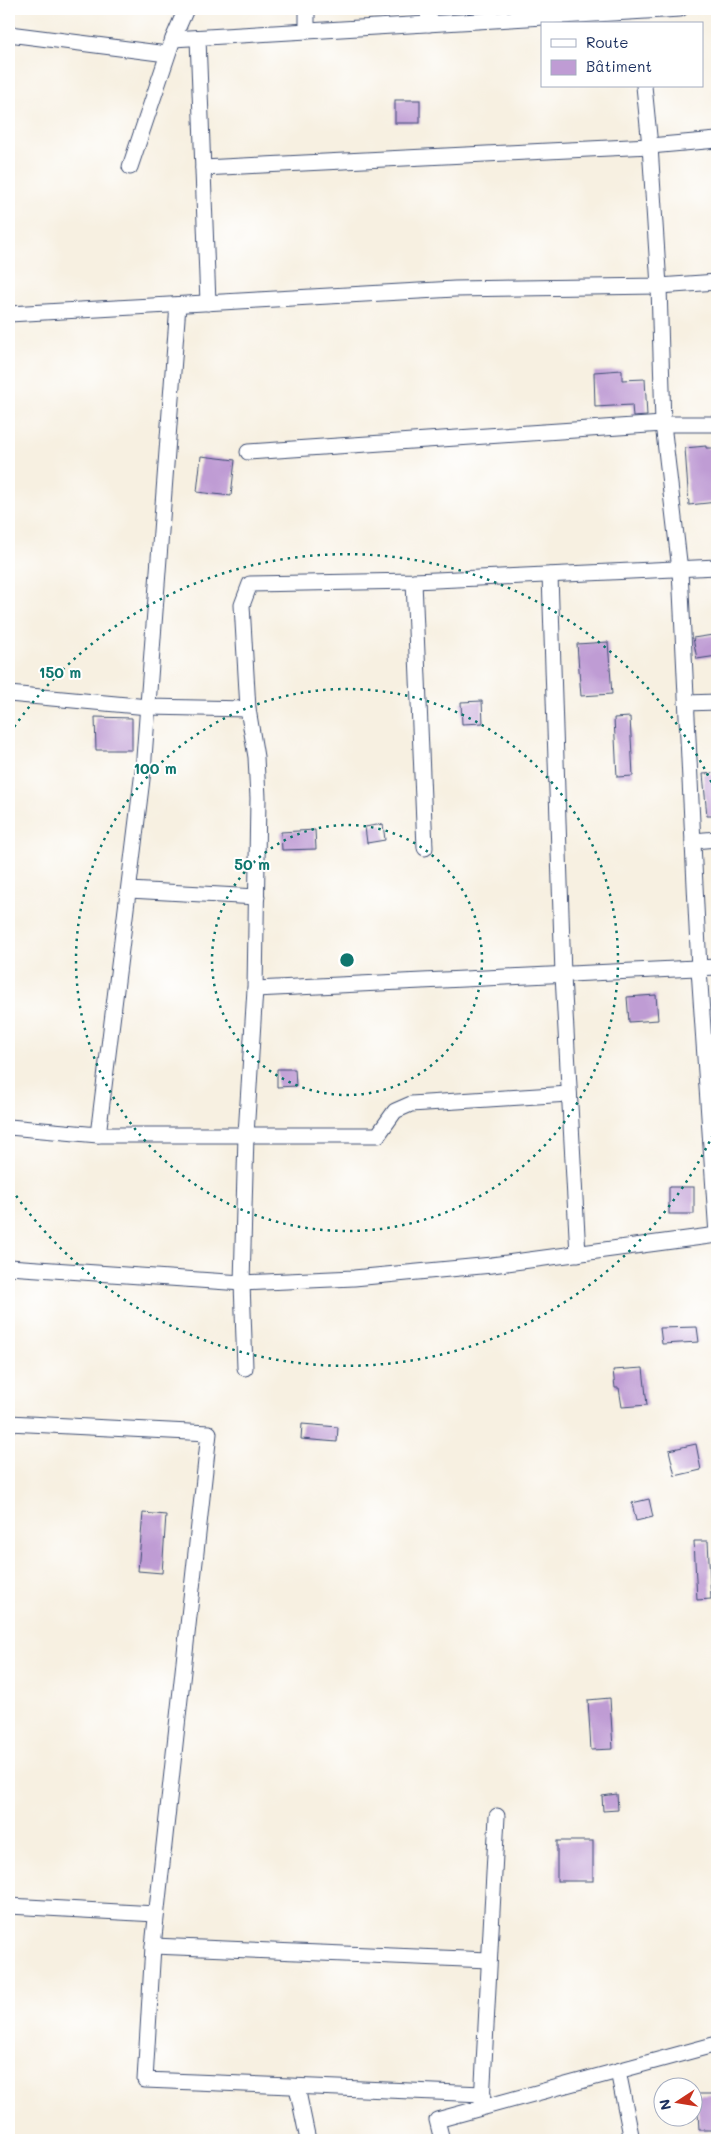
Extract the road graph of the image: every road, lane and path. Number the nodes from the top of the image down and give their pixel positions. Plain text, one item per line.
1 (186, 9) edge
2 (307, 9) edge
3 (680, 9) edge
4 (636, 15) edge
5 (428, 16) edge
6 (307, 31) junction
7 (9, 34) edge
8 (198, 38) junction
9 (172, 39) junction
10 (168, 54) junction
11 (644, 88) edge
12 (717, 140) edge
13 (650, 146) junction
14 (130, 167) dead end
15 (203, 168) junction
16 (717, 282) edge
17 (659, 286) junction
18 (208, 303) junction
19 (178, 304) junction
20 (9, 318) edge
21 (663, 424) junction
22 (717, 424) edge
23 (248, 452) dead end
24 (717, 567) edge
25 (680, 570) junction
26 (550, 575) junction
27 (414, 581) junction
28 (9, 694) edge
29 (717, 702) edge
30 (686, 703) junction
31 (148, 707) junction
32 (248, 709) junction
33 (717, 839) edge
34 (693, 841) junction
35 (425, 848) dead end
36 (129, 890) junction
37 (257, 897) junction
38 (717, 967) edge
39 (699, 968) junction
40 (563, 975) junction
41 (255, 989) junction
42 (569, 1094) junction
43 (9, 1127) edge
44 (98, 1135) junction
45 (246, 1135) junction
46 (578, 1254) junction
47 (9, 1267) edge
48 (242, 1283) junction
49 (245, 1368) dead end
50 (9, 1423) edge
51 (497, 1816) dead end
52 (9, 1906) edge
53 (156, 1914) junction
54 (153, 1946) junction
55 (489, 1960) junction
56 (717, 2044) edge
57 (618, 2071) junction
58 (297, 2087) junction
59 (482, 2101) junction
60 (308, 2140) edge
61 (442, 2140) edge
62 (632, 2140) edge

1 - 9 street
2 - 6 street
3 - 4 street
4 - 5 street
5 - 6 street
6 - 8 street
7 - 10 street
8 - 9 street
8 - 15 street
9 - 10 street
10 - 14 street
11 - 13 street
12 - 13 street
13 - 15 street
13 - 17 street
15 - 18 street
16 - 17 street
17 - 18 street
17 - 21 street
18 - 19 street
19 - 20 street
19 - 31 street
21 - 22 street
21 - 23 street
21 - 25 street
24 - 25 street
25 - 26 street
25 - 30 street
26 - 27 street
26 - 40 street
27 - 32 street
27 - 35 street
28 - 31 street
29 - 30 street
30 - 34 street
31 - 32 street
31 - 36 street
32 - 37 street
33 - 34 street
34 - 39 street
36 - 37 street
36 - 44 street
37 - 41 street
38 - 39 street
39 - 40 street
39 - 46 street
40 - 41 street
40 - 42 street
41 - 45 street
42 - 45 street
42 - 46 street
43 - 44 street
44 - 45 street
45 - 48 street
46 - 48 street
47 - 48 street
48 - 49 street
50 - 53 street
51 - 55 street
52 - 53 street
53 - 54 street
54 - 55 street
54 - 58 street
55 - 59 street
56 - 57 street
57 - 59 street
57 - 62 street
58 - 59 street
58 - 60 street
59 - 61 street

